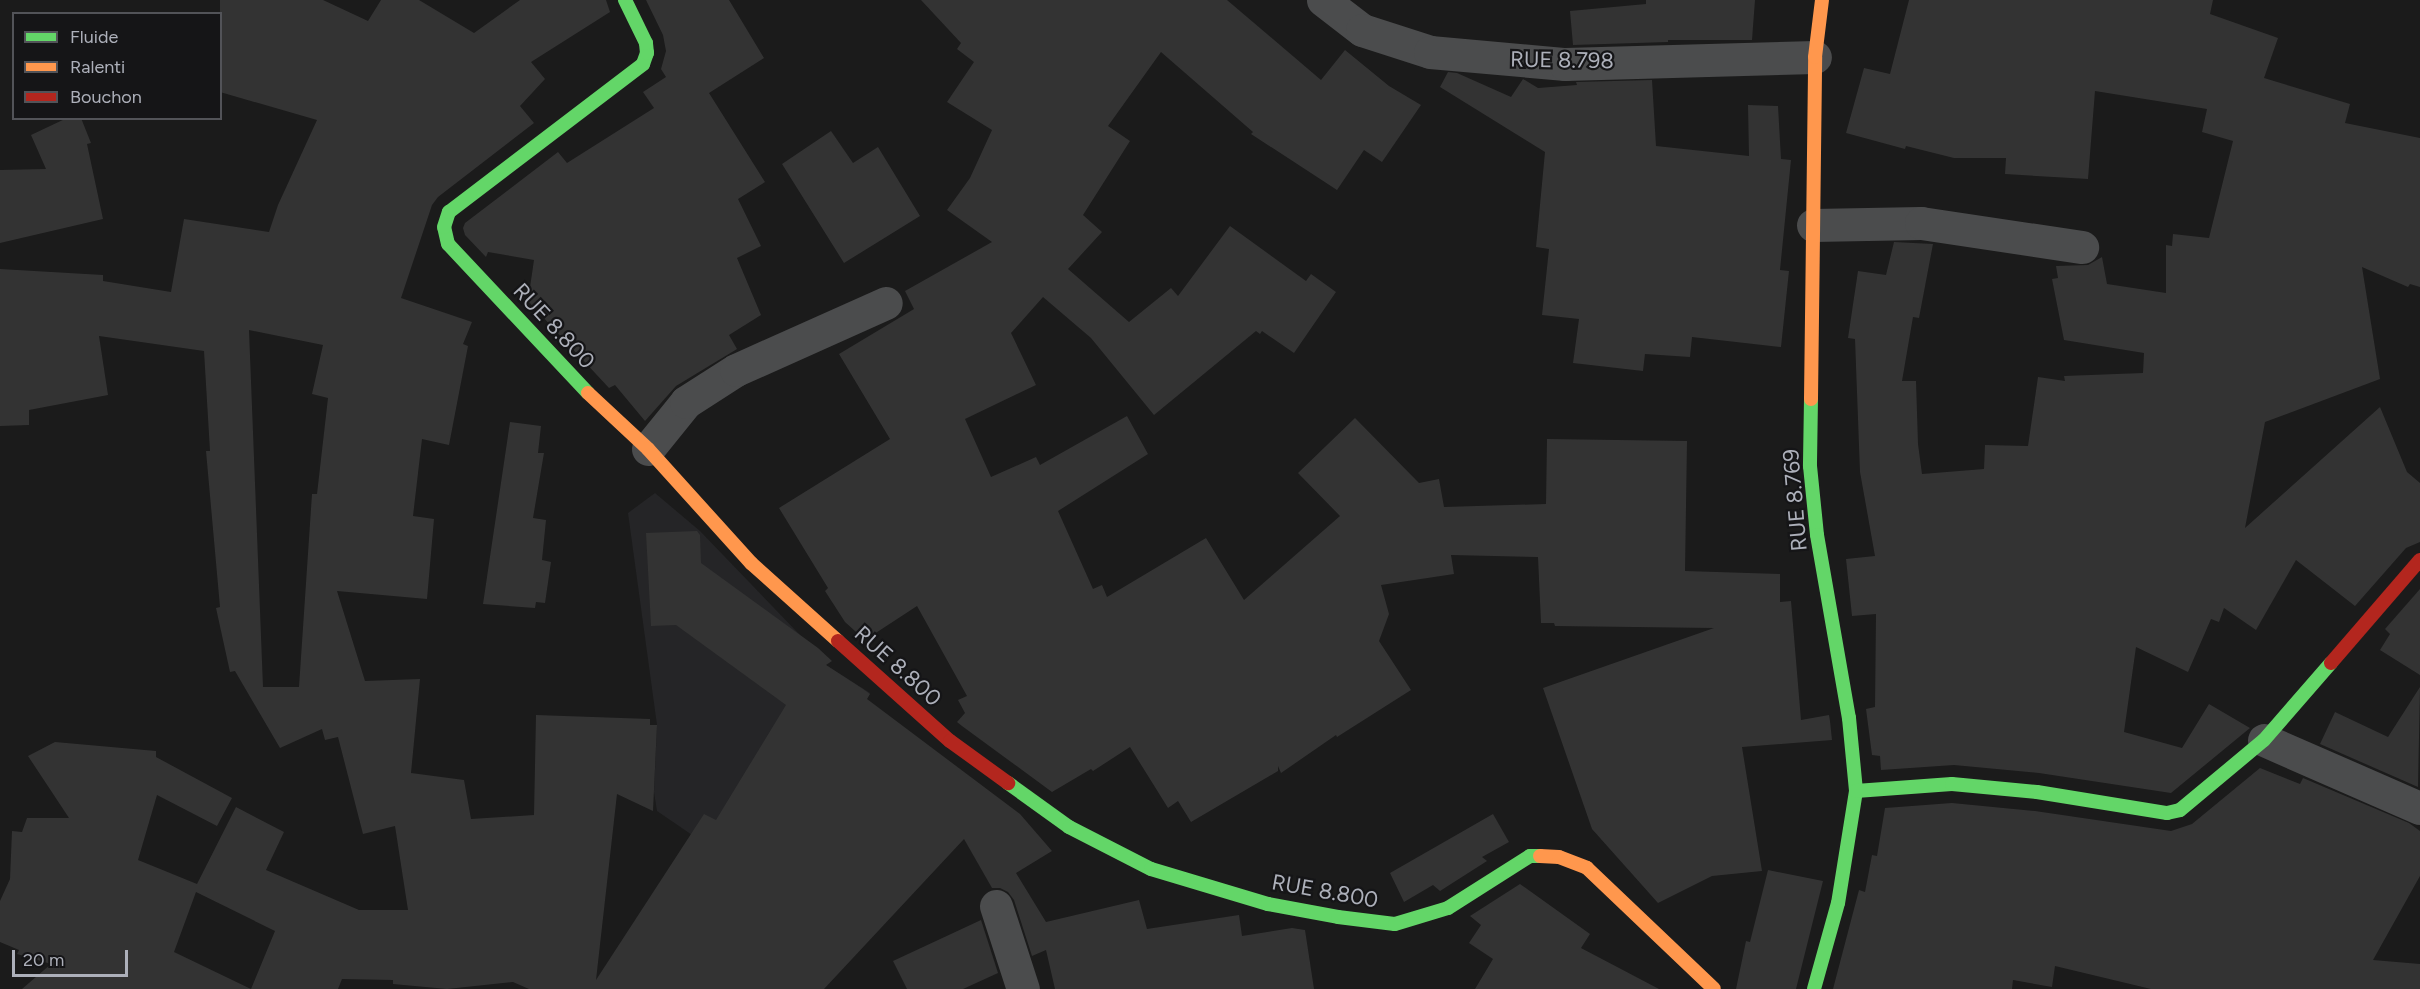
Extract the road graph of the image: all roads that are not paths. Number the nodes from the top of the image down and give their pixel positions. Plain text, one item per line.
1 (625, 0) edge
2 (1323, 0) edge
3 (1822, 0) edge
4 (1815, 57) junction
5 (1813, 225) junction
6 (2082, 247) dead end
7 (886, 303) dead end
8 (648, 449) junction
9 (2420, 560) edge
10 (2264, 740) junction
11 (1856, 791) junction
12 (2420, 808) edge
13 (996, 906) dead end
14 (1023, 989) edge
15 (1714, 989) edge
16 (1814, 989) edge

1 - 8 street, RUE 8.800
2 - 4 street, RUE 8.798
3 - 4 street, RUE 8.769
4 - 5 street, RUE 8.769
5 - 6 street
5 - 11 street, RUE 8.769
7 - 8 street
8 - 15 street, RUE 8.800
9 - 10 street
10 - 11 street
10 - 12 street
11 - 16 street, RUE 8.769
13 - 14 street

